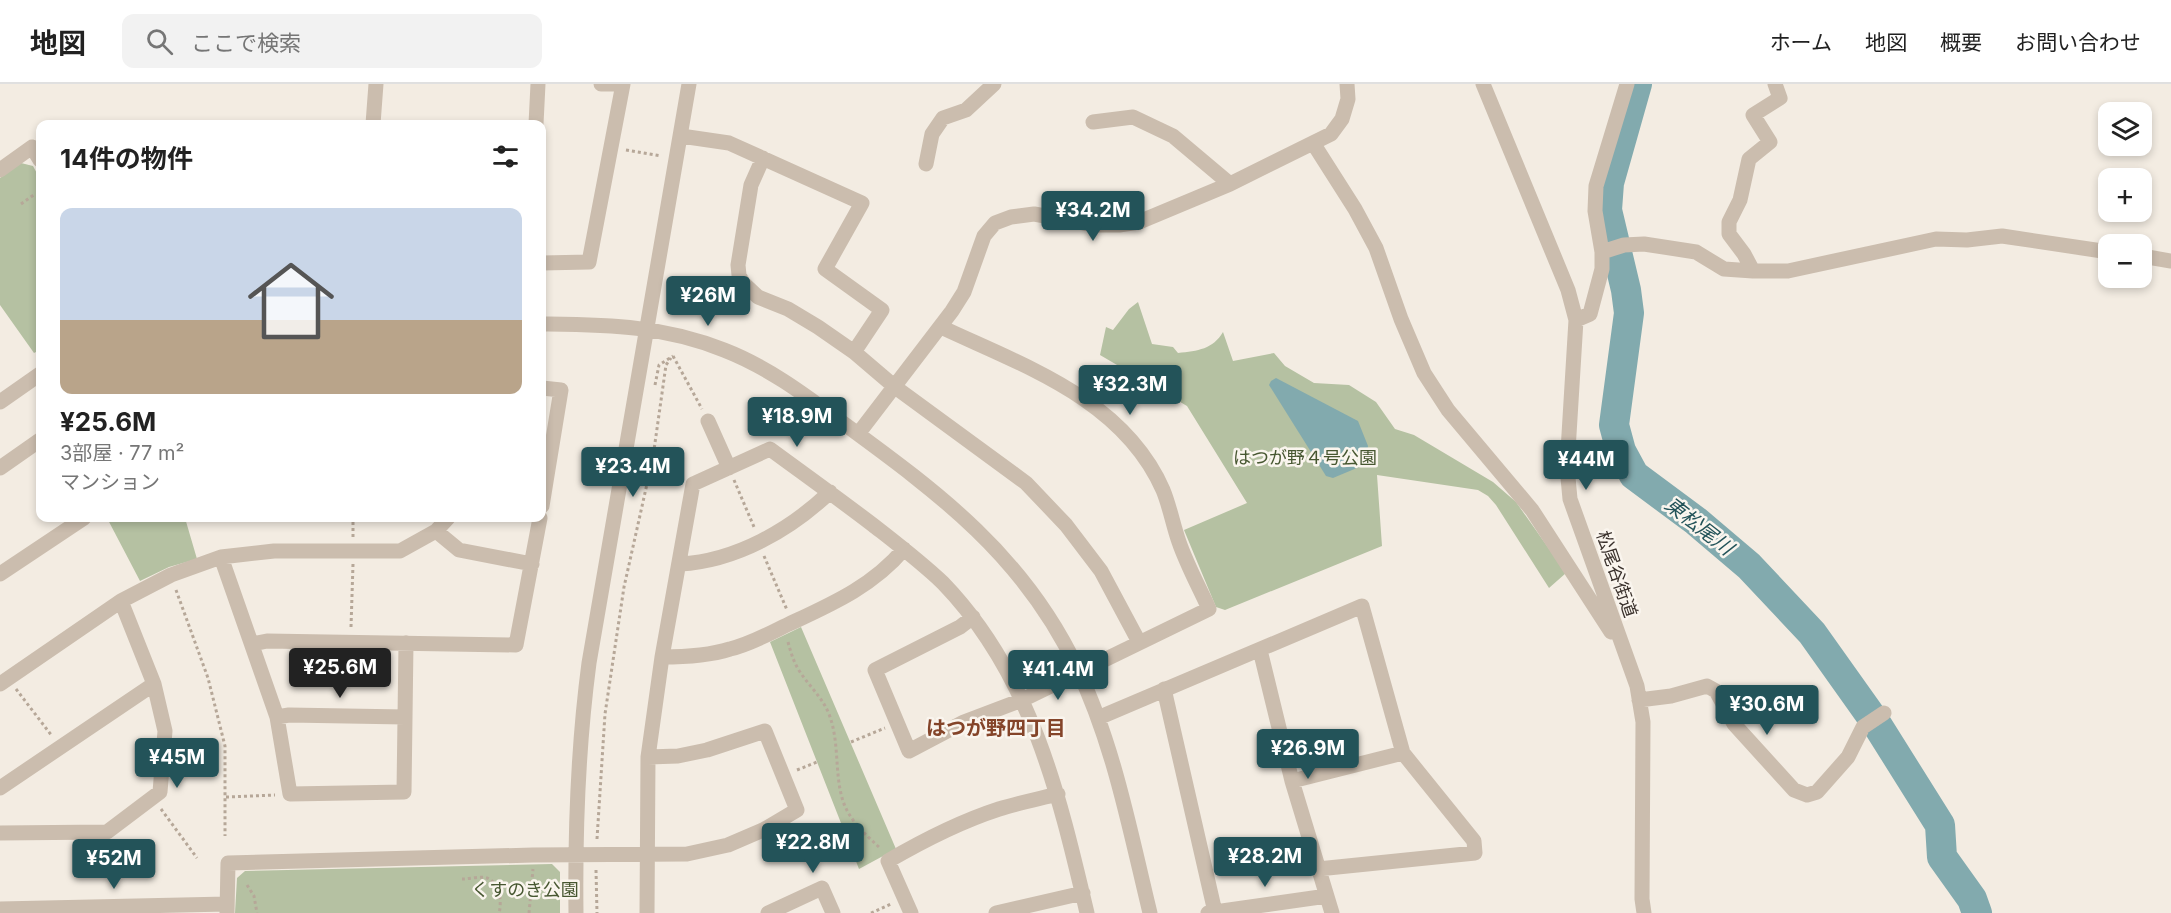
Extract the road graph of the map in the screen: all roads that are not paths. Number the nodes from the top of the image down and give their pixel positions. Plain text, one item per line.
1 (376, 84) edge
2 (538, 84) edge
3 (601, 84) edge
4 (623, 84) edge
5 (689, 84) edge
6 (994, 84) edge
7 (1347, 84) edge
8 (1482, 84) edge
9 (1627, 84) edge
10 (1775, 84) edge
11 (373, 120) edge
12 (536, 120) edge
13 (1093, 122) dead end
14 (681, 136) junction
15 (1313, 143) junction
16 (36, 154) edge
17 (763, 158) junction
18 (926, 164) dead end
19 (0, 170) edge
20 (1230, 184) junction
21 (2098, 250) edge
22 (1602, 252) junction
23 (2152, 258) edge
24 (2171, 261) edge
25 (546, 263) edge
26 (1753, 271) junction
27 (1576, 321) junction
28 (546, 324) edge
29 (941, 327) junction
30 (647, 329) junction
31 (854, 352) junction
32 (36, 377) edge
33 (895, 387) junction
34 (546, 388) edge
35 (0, 402) edge
36 (708, 421) road end
37 (858, 434) junction
38 (36, 443) edge
39 (0, 468) edge
40 (729, 468) junction
41 (546, 482) edge
42 (830, 492) junction
43 (78, 522) edge
44 (444, 522) edge
45 (539, 522) edge
46 (436, 531) junction
47 (904, 549) junction
48 (221, 557) junction
49 (532, 564) junction
50 (680, 564) junction
51 (0, 574) edge
52 (121, 601) junction
53 (973, 617) junction
54 (1139, 642) junction
55 (406, 643) junction
56 (253, 644) junction
57 (1260, 650) junction
58 (1624, 652) junction
59 (662, 657) junction
60 (1079, 672) junction
61 (4, 681) edge
62 (154, 684) junction
63 (1164, 689) junction
64 (1022, 700) junction
65 (1639, 700) junction
66 (1884, 713) dead end
67 (277, 717) junction
68 (405, 717) junction
69 (1098, 718) junction
70 (1403, 753) junction
71 (648, 757) junction
72 (1292, 781) junction
73 (0, 788) edge
74 (1058, 794) junction
75 (0, 833) edge
76 (646, 854) junction
77 (575, 855) junction
78 (1318, 870) junction
79 (1083, 893) junction
80 (1327, 896) junction
81 (0, 909) edge
82 (227, 909) edge
83 (1211, 912) edge
84 (576, 913) edge
85 (647, 913) edge
86 (768, 913) edge
87 (832, 913) edge
88 (911, 913) edge
89 (996, 913) edge
90 (1087, 913) edge
91 (1150, 913) edge
92 (1332, 913) edge
93 (1644, 913) edge

1 - 11 street
2 - 12 street
3 - 4 street
4 - 25 street
5 - 14 street
6 - 18 street
7 - 15 street
8 - 27 street, 松尾谷街道
9 - 22 street
10 - 26 street
13 - 20 street
14 - 17 street
14 - 30 street
15 - 20 street
15 - 58 street
16 - 19 street
17 - 31 street
17 - 31 street
20 - 29 street
21 - 26 street
22 - 26 street
22 - 27 street
23 - 24 street
27 - 58 street, 松尾谷街道
28 - 30 street
29 - 33 street
29 - 54 street
30 - 37 street
30 - 77 street
31 - 33 street
32 - 35 street
33 - 37 street
33 - 54 street
34 - 41 street
36 - 40 street
37 - 60 street
38 - 39 street
40 - 42 street
40 - 50 street
42 - 47 street
42 - 50 street
43 - 51 street
44 - 46 street
45 - 49 street
46 - 48 street
46 - 49 street
47 - 53 street
47 - 59 street
48 - 52 street
48 - 56 street
49 - 55 street
50 - 59 street
52 - 61 street
52 - 62 street
53 - 64 street
53 - 64 street
54 - 60 street
55 - 56 street
55 - 68 street
56 - 67 street
57 - 63 street
57 - 70 street
57 - 72 street
58 - 65 street, 松尾谷街道
59 - 71 street
60 - 64 street
60 - 69 street
62 - 73 street
62 - 75 street
63 - 69 street
63 - 83 street
64 - 74 street
65 - 66 street
65 - 93 street, 松尾谷街道
67 - 68 street
67 - 68 street
69 - 91 street
70 - 72 street
70 - 78 street
71 - 76 street
71 - 76 street
72 - 78 street
74 - 79 street
74 - 88 street
76 - 77 street
76 - 85 street
77 - 82 street
77 - 84 street
78 - 80 street
79 - 89 street
79 - 90 street
80 - 83 street
80 - 92 street
81 - 82 street
86 - 87 street

